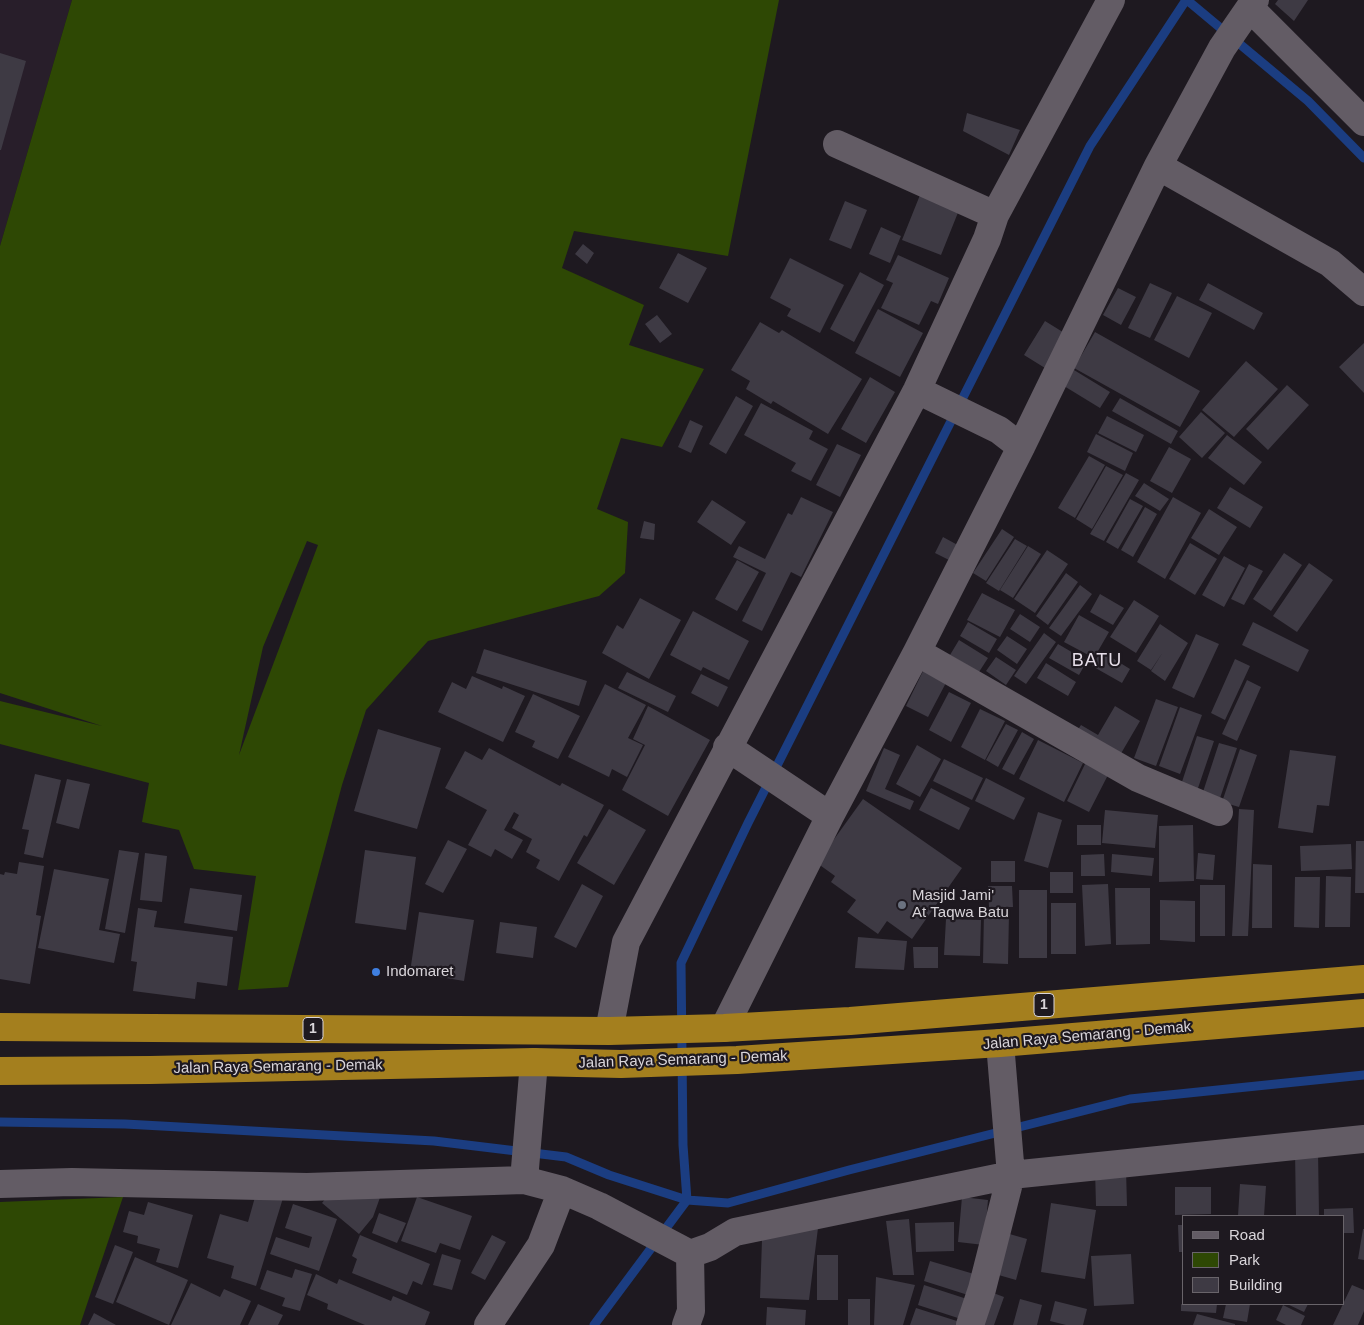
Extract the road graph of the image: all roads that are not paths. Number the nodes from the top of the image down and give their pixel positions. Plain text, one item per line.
1 (1111, 0) edge
2 (1251, 6) edge
3 (1364, 122) edge
4 (837, 144) dead end
5 (1158, 166) junction
6 (996, 215) junction
7 (1364, 292) edge
8 (920, 391) junction
9 (1021, 447) junction
10 (917, 652) junction
11 (733, 751) junction
12 (824, 812) junction
13 (1219, 812) dead end
14 (1364, 979) edge
15 (1364, 1013) edge
16 (0, 1027) edge
17 (724, 1028) junction
18 (618, 1030) junction
19 (1000, 1043) junction
20 (0, 1071) edge
21 (533, 1074) junction
22 (1364, 1138) edge
23 (1010, 1169) junction
24 (525, 1177) junction
25 (0, 1184) edge
26 (562, 1190) junction
27 (690, 1254) junction
28 (488, 1325) edge
29 (686, 1325) edge
30 (970, 1325) edge

1 - 6 street
2 - 3 street
2 - 5 street
4 - 6 street
5 - 7 street
5 - 9 street
6 - 8 street
8 - 9 street
8 - 11 street
9 - 10 street
10 - 12 street
10 - 13 street
11 - 12 street
11 - 18 street
12 - 17 street
14 - 17 highway, Jalan Raya Semarang - Demak / 1
15 - 19 highway, Jalan Raya Semarang - Demak / 1
16 - 18 highway, Jalan Raya Semarang - Demak / 1
17 - 18 highway, Jalan Raya Semarang - Demak / 1
19 - 21 highway, Jalan Raya Semarang - Demak / 1
19 - 23 street
20 - 21 highway, Jalan Raya Semarang - Demak / 1
21 - 24 street
22 - 23 street
23 - 27 street
23 - 30 street
24 - 25 street
24 - 26 street
26 - 27 street
26 - 28 street
27 - 29 street

